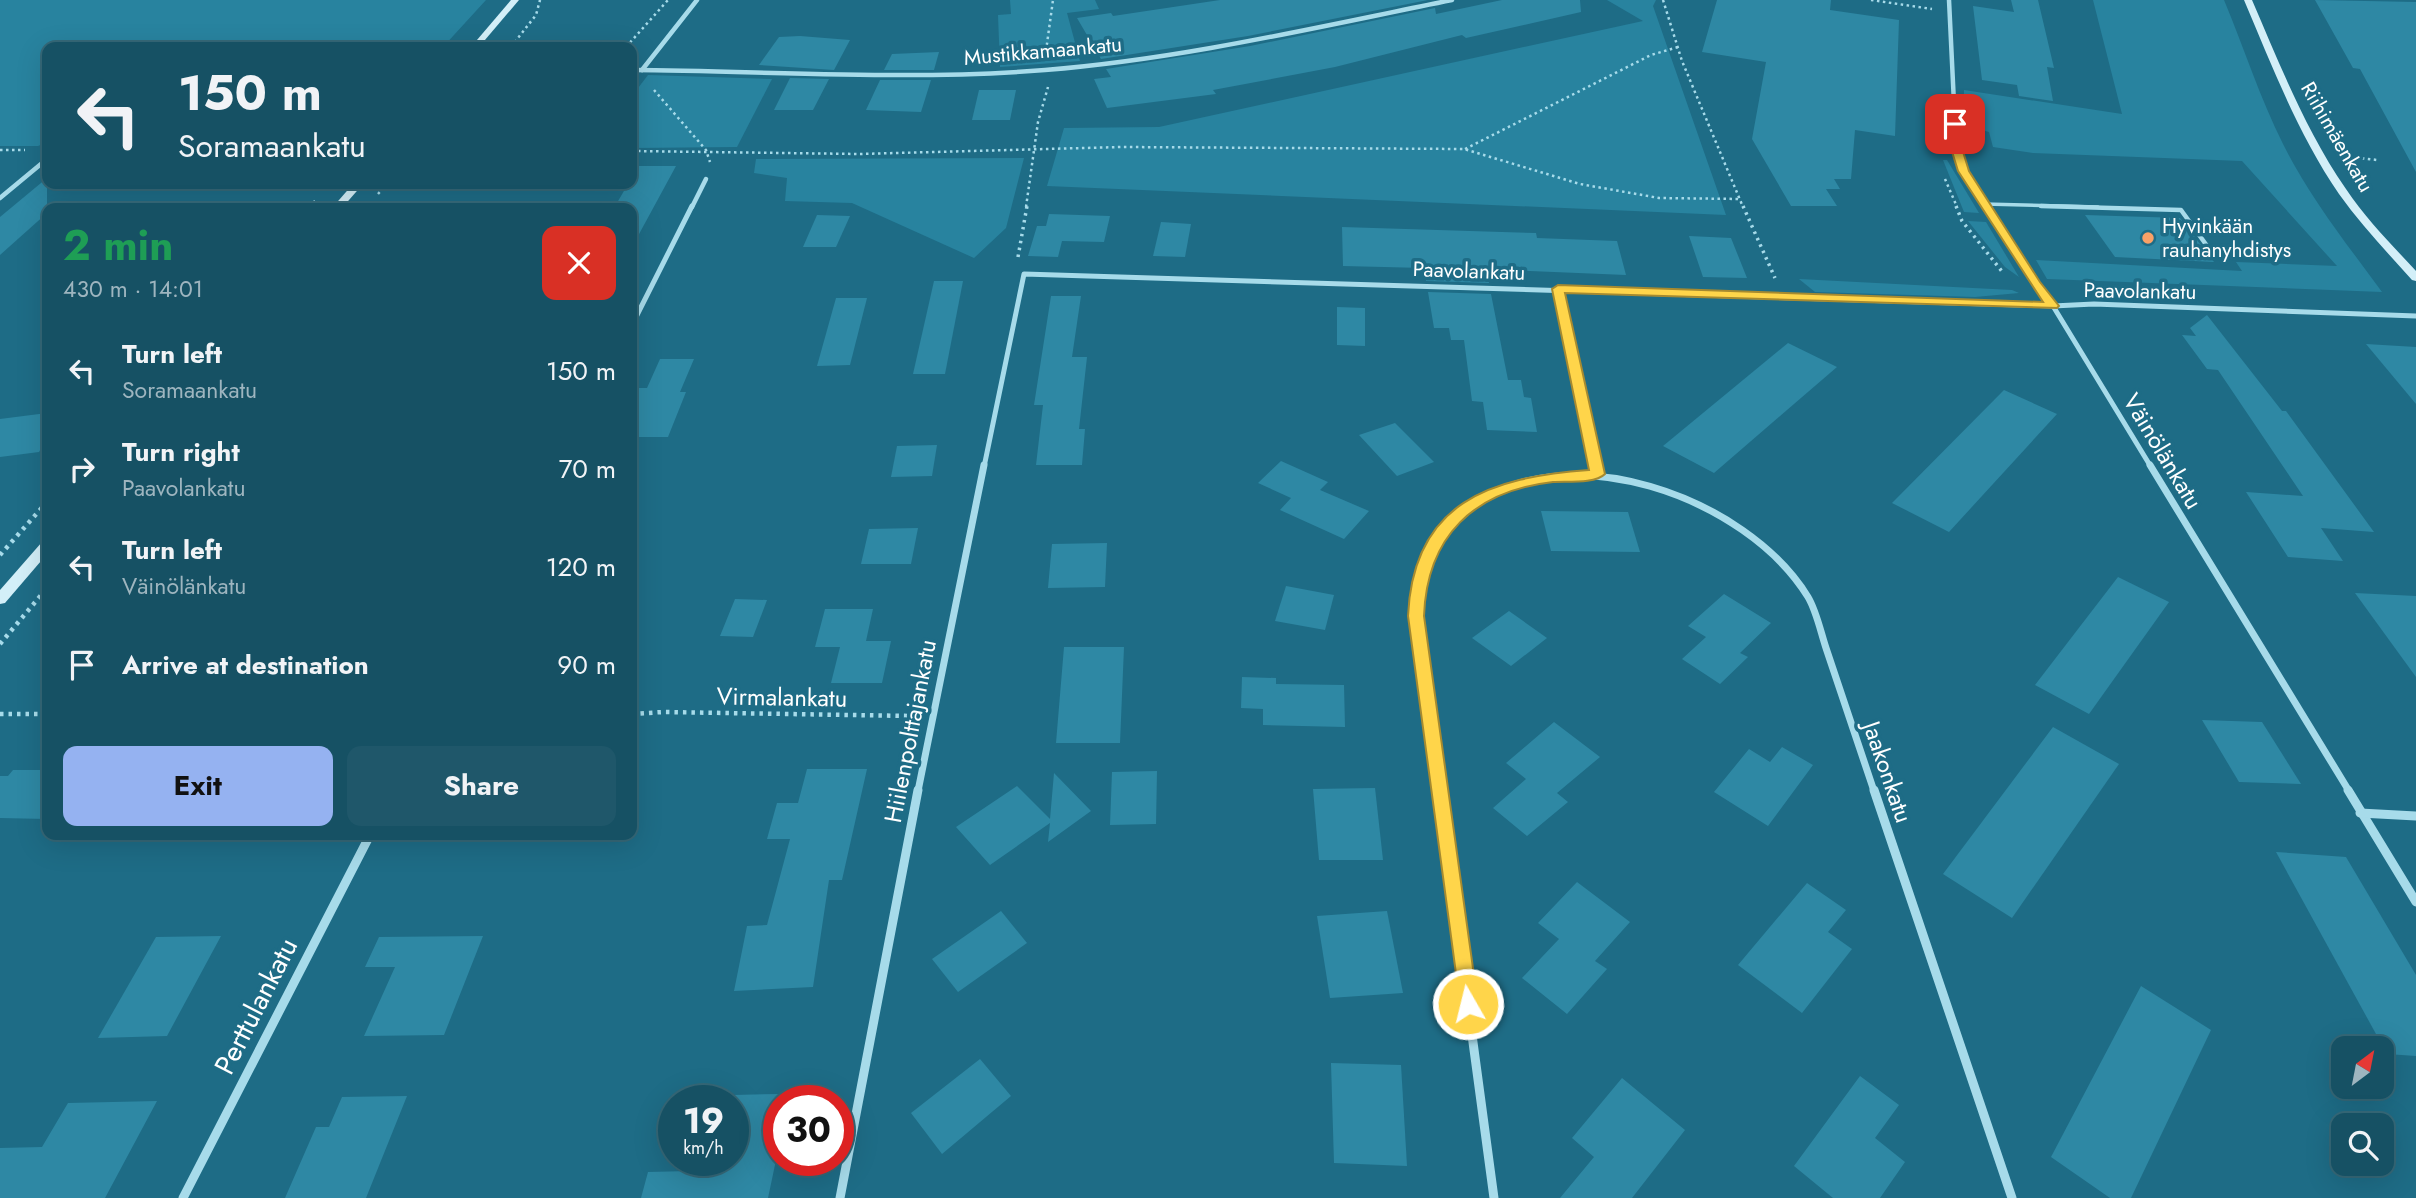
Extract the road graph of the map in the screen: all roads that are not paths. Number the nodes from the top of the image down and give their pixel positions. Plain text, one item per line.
1 (515, 0) edge
2 (697, 0) edge
3 (1452, 0) edge
4 (1949, 0) edge
5 (2248, 0) edge
6 (479, 42) edge
7 (637, 70) edge
8 (642, 70) junction
9 (42, 163) edge
10 (706, 179) dead end
11 (354, 189) edge
12 (0, 198) edge
13 (341, 203) edge
14 (1984, 204) junction
15 (2210, 250) dead end
16 (1024, 274) joint
17 (2416, 278) edge
18 (1558, 289) junction
19 (2053, 306) junction
20 (637, 315) edge
21 (2416, 316) edge
22 (1598, 474) junction
23 (42, 551) edge
24 (0, 599) edge
25 (2360, 813) junction
26 (2416, 816) edge
27 (367, 840) edge
28 (2416, 902) edge
29 (183, 1198) edge
30 (841, 1198) edge
31 (1494, 1198) edge
32 (2012, 1198) edge

1 - 6 street
2 - 8 street
3 - 8 street, Mustikkamaankatu
4 - 14 street, Väinölänkatu
5 - 17 street, Riihimäenkatu
7 - 8 street, Mustikkamaankatu
9 - 12 street
10 - 20 street
11 - 13 street
14 - 15 lane
14 - 19 street, Väinölänkatu
16 - 18 street, Paavolankatu
16 - 30 street, Hiilenpolttajankatu
18 - 19 street, Paavolankatu
18 - 22 street
19 - 21 street, Paavolankatu
19 - 25 street, Väinölänkatu
22 - 31 street, Jaakonkatu
22 - 32 street, Jaakonkatu
23 - 24 street
25 - 26 street
25 - 28 street, Väinölänkatu
27 - 29 street, Perttulankatu

